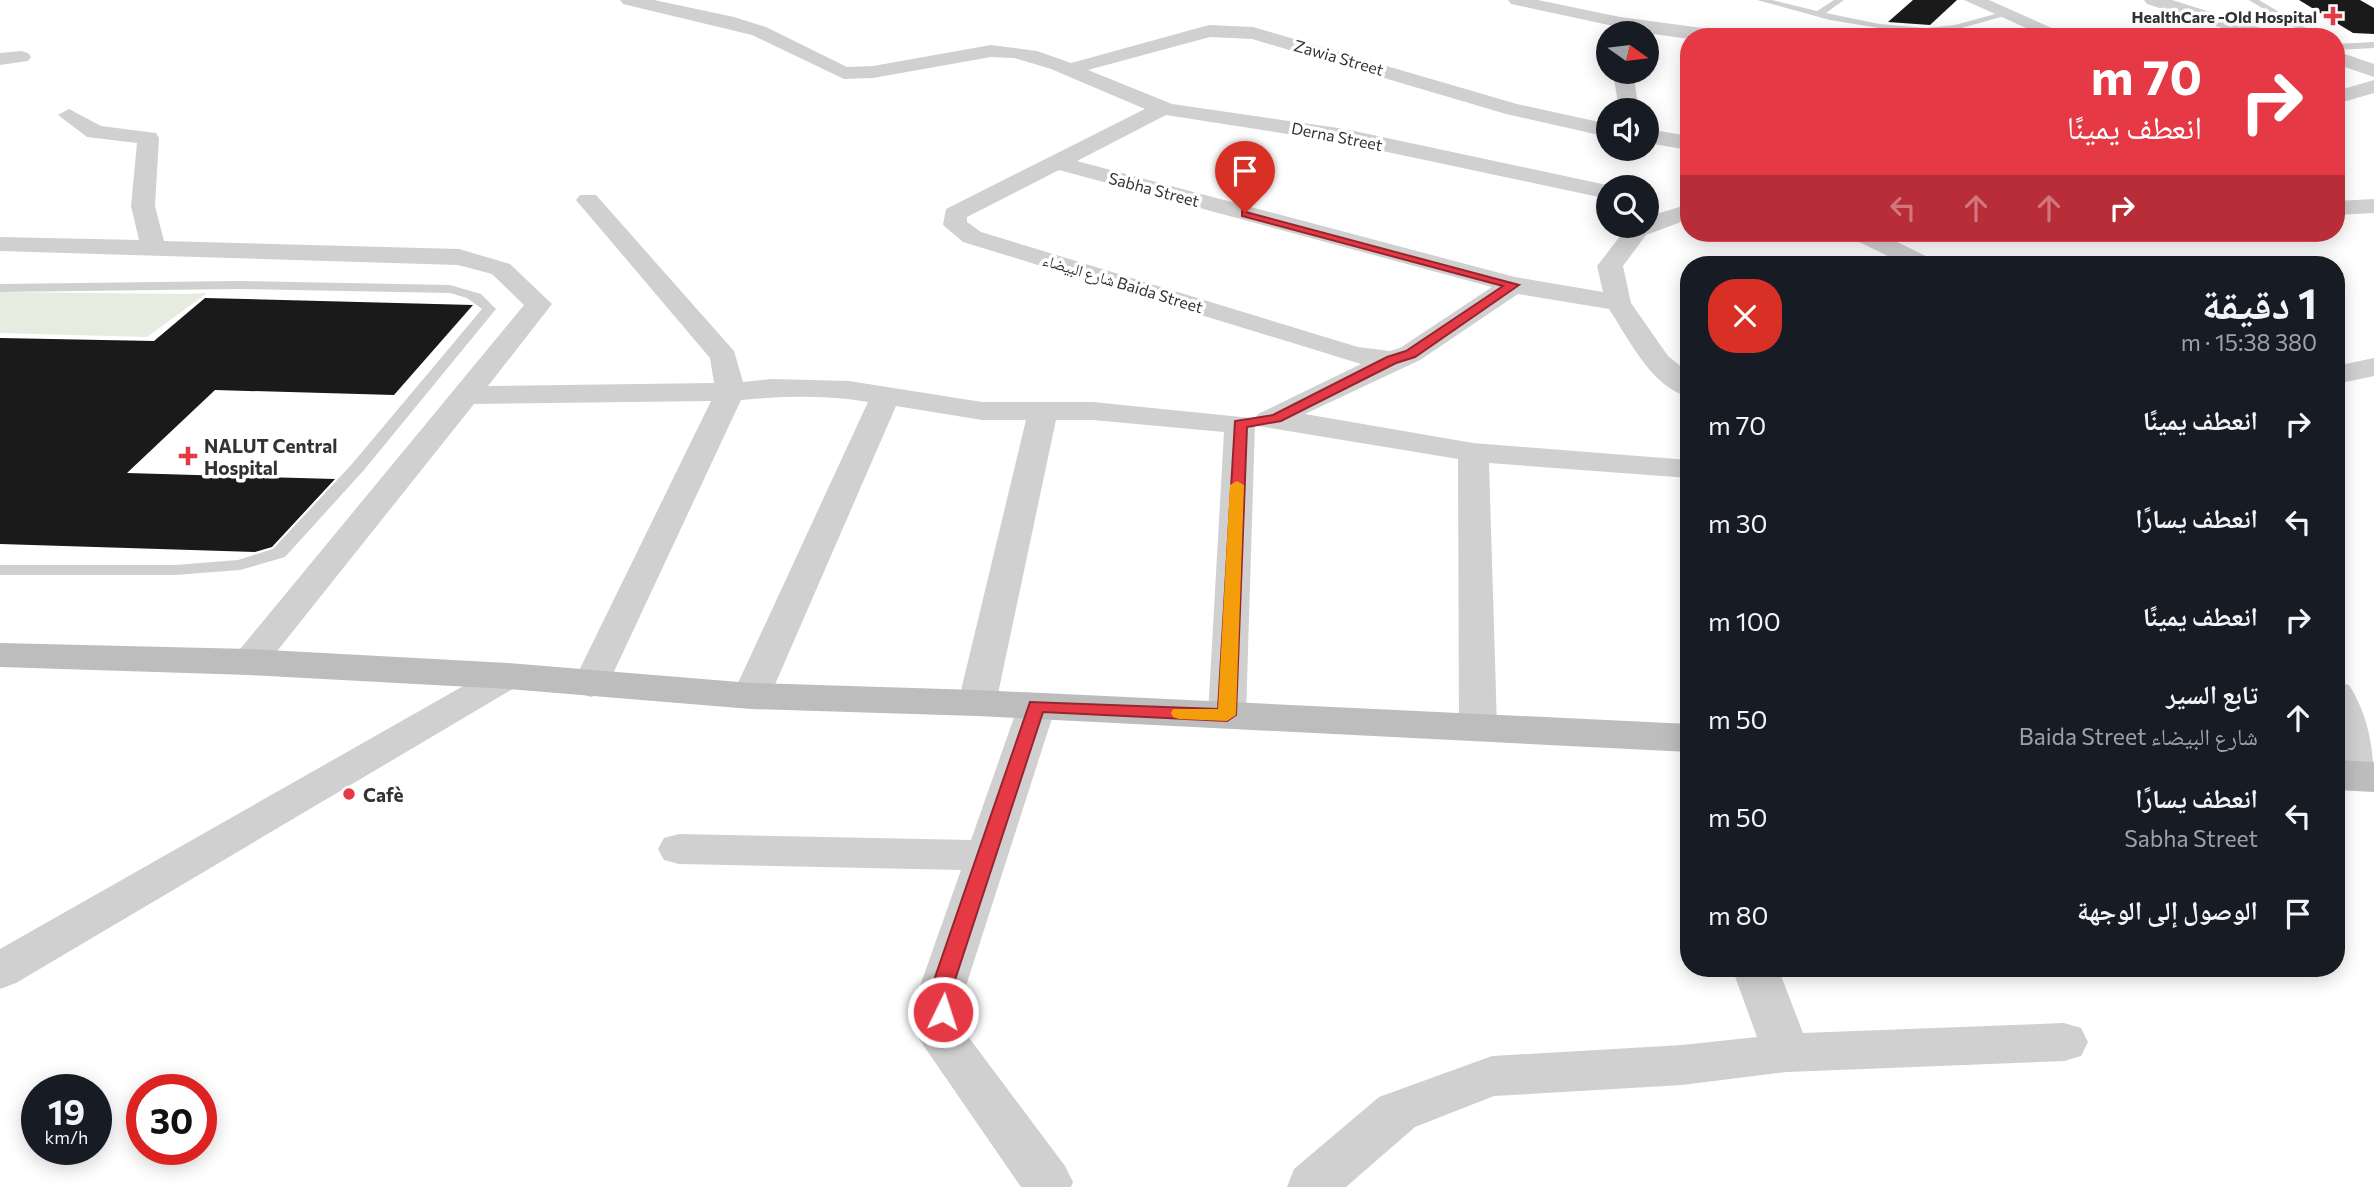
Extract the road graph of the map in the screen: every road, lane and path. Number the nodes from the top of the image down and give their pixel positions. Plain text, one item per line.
1 (629, 0) edge
2 (1517, 0) edge
3 (1761, 0) edge
4 (1840, 0) edge
5 (1959, 0) edge
6 (2153, 0) edge
7 (2253, 0) edge
8 (1977, 2) edge
9 (1820, 13) junction
10 (2006, 14) junction
11 (1599, 21) edge
12 (1917, 28) edge
13 (1952, 28) edge
14 (2041, 28) edge
15 (2242, 28) edge
16 (2301, 28) edge
17 (1659, 32) edge
18 (1680, 34) edge
19 (2373, 45) edge
20 (2345, 47) edge
21 (21, 57) dead end
22 (0, 59) edge
23 (2345, 60) edge
24 (1070, 69) junction
25 (2374, 71) edge
26 (2374, 86) edge
27 (2345, 95) edge
28 (1164, 108) junction
29 (69, 115) dead end
30 (1596, 127) edge
31 (1659, 138) edge
32 (1680, 142) edge
33 (1058, 163) junction
34 (1596, 189) edge
35 (588, 200) dead end
36 (1659, 203) edge
37 (2374, 206) edge
38 (1680, 208) edge
39 (2345, 208) edge
40 (1680, 213) edge
41 (1659, 220) edge
42 (1631, 238) edge
43 (1878, 242) edge
44 (0, 244) edge
45 (153, 248) junction
46 (1907, 256) edge
47 (1513, 285) junction
48 (0, 288) edge
49 (1618, 303) junction
50 (2374, 353) edge
51 (2345, 358) edge
52 (1392, 360) junction
53 (2374, 367) edge
54 (2345, 374) edge
55 (1680, 380) edge
56 (730, 392) junction
57 (467, 395) junction
58 (885, 397) junction
59 (1043, 412) junction
60 (1277, 418) junction
61 (1240, 424) junction
62 (1473, 452) junction
63 (1680, 468) edge
64 (0, 570) edge
65 (0, 655) edge
66 (249, 662) junction
67 (508, 676) junction
68 (591, 685) junction
69 (751, 696) junction
70 (977, 703) junction
71 (1037, 706) junction
72 (1227, 715) junction
73 (2345, 720) edge
74 (1478, 727) junction
75 (1680, 738) edge
76 (2361, 776) edge
77 (679, 849) dead end
78 (987, 855) junction
79 (0, 971) edge
80 (1758, 977) edge
81 (2064, 1042) dead end
82 (1787, 1053) junction
83 (1047, 1182) dead end
84 (1312, 1185) dead end

1 - 24 street, Derna Street
2 - 11 street
3 - 9 lane
4 - 9 lane
5 - 8 street
6 - 15 street
7 - 16 lane
8 - 10 street
9 - 12 lane
10 - 13 lane
10 - 14 street
17 - 18 street
19 - 20 lane
21 - 22 street
23 - 25 street
24 - 28 street, Derna Street
24 - 30 street, Zawia Street
26 - 27 street
28 - 33 street, شارع البيضاء Baida Street
28 - 34 street, Derna Street
29 - 45 street
31 - 32 street
33 - 47 street, Sabha Street
33 - 52 street, شارع البيضاء Baida Street
35 - 56 street
36 - 38 street
37 - 39 street
40 - 41 street
42 - 49 street
43 - 46 street
44 - 45 street
45 - 57 street
47 - 49 street, Sabha Street
47 - 52 street
48 - 64 lane
49 - 55 street
50 - 51 street
52 - 60 street
53 - 54 street
56 - 57 street
56 - 58 street
56 - 68 street
57 - 66 street
58 - 59 street
58 - 69 street
59 - 61 street
59 - 70 street
60 - 61 street
60 - 62 street
61 - 72 street
62 - 63 street
62 - 74 street
65 - 66 main road
66 - 67 main road
67 - 68 main road
67 - 79 street
68 - 69 main road
69 - 70 main road
70 - 71 main road
71 - 72 main road
71 - 78 street
72 - 74 main road
73 - 76 street
74 - 75 main road
77 - 78 street
78 - 83 street
80 - 82 street
81 - 82 street
82 - 84 street

